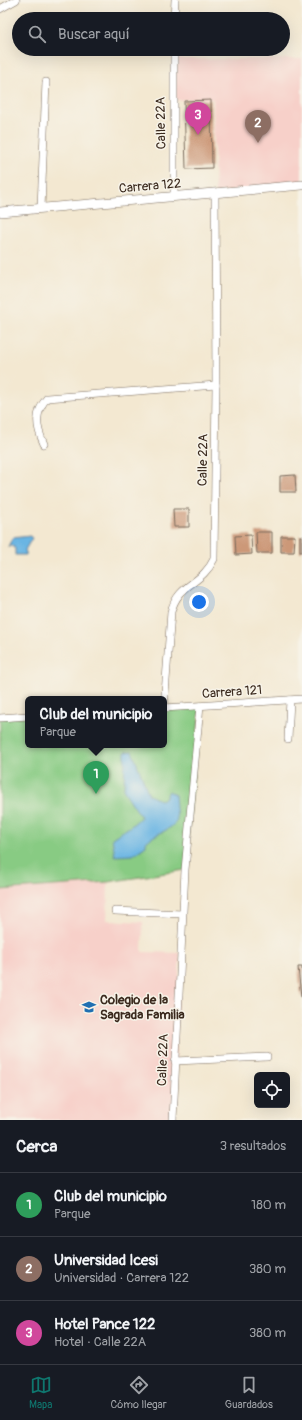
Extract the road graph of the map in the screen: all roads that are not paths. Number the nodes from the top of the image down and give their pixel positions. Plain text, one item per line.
1 (16, 0) edge
2 (175, 0) edge
3 (0, 9) edge
4 (174, 12) edge
5 (174, 56) edge
6 (46, 82) dead end
7 (302, 185) edge
8 (215, 193) junction
9 (174, 197) junction
10 (41, 208) junction
11 (0, 212) edge
12 (216, 385) junction
13 (44, 444) dead end
14 (165, 696) edge
15 (302, 699) edge
16 (290, 700) junction
17 (200, 706) junction
18 (167, 708) edge
19 (25, 716) edge
20 (0, 718) edge
21 (288, 739) dead end
22 (115, 912) dead end
23 (182, 914) junction
24 (267, 1057) dead end
25 (175, 1061) junction
26 (173, 1120) edge

1 - 3 street
2 - 4 street
5 - 9 street, Calle 22A
6 - 10 street
7 - 8 street, Carrera 122
8 - 9 street, Carrera 122
8 - 12 street, Calle 22A
9 - 10 street, Carrera 122
10 - 11 street, Carrera 122
12 - 13 street
12 - 14 street, Calle 22A
15 - 16 street, Carrera 121
16 - 17 street, Carrera 121
16 - 21 street
17 - 18 street, Carrera 121
17 - 23 street, Calle 22A
19 - 20 street
22 - 23 street
23 - 25 street, Calle 22A
24 - 25 street
25 - 26 street, Calle 22A

